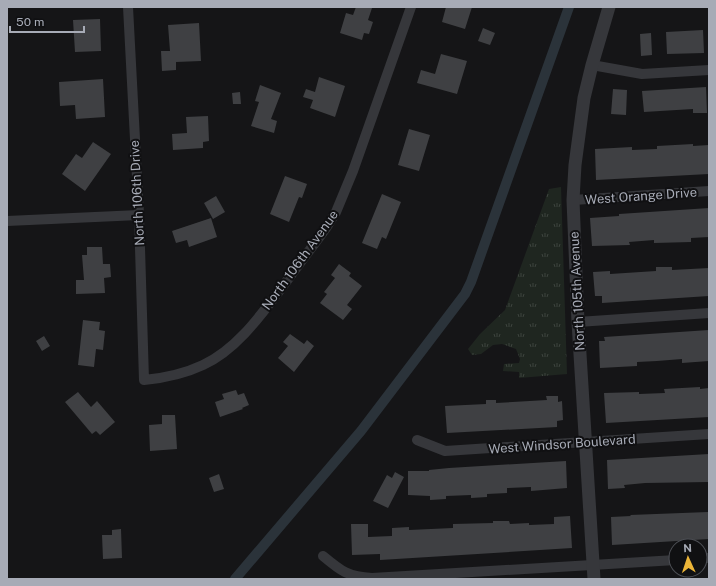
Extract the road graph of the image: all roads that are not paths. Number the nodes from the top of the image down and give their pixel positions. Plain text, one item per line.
1 (128, 7) edge
2 (411, 7) edge
3 (609, 7) edge
4 (592, 65) junction
5 (709, 70) edge
6 (709, 191) edge
7 (573, 200) junction
8 (139, 215) junction
9 (7, 221) edge
10 (709, 313) edge
11 (578, 322) junction
12 (144, 380) joint
13 (709, 434) edge
14 (417, 440) dead end
15 (586, 442) junction
16 (323, 556) dead end
17 (668, 560) edge
18 (593, 564) junction
19 (594, 579) edge

1 - 8 street, North 106th Drive
2 - 12 street, North 106th Avenue
3 - 4 street, North 105th Avenue
4 - 5 street
4 - 7 street, North 105th Avenue
6 - 7 street, West Orange Drive
7 - 11 street, North 105th Avenue
8 - 9 street
8 - 12 street, North 106th Drive
10 - 11 street
11 - 15 street, North 105th Avenue
13 - 15 street, West Windsor Boulevard
14 - 15 street, West Windsor Boulevard
15 - 18 street, North 105th Avenue
16 - 18 street
17 - 18 street
18 - 19 street, North 105th Avenue

